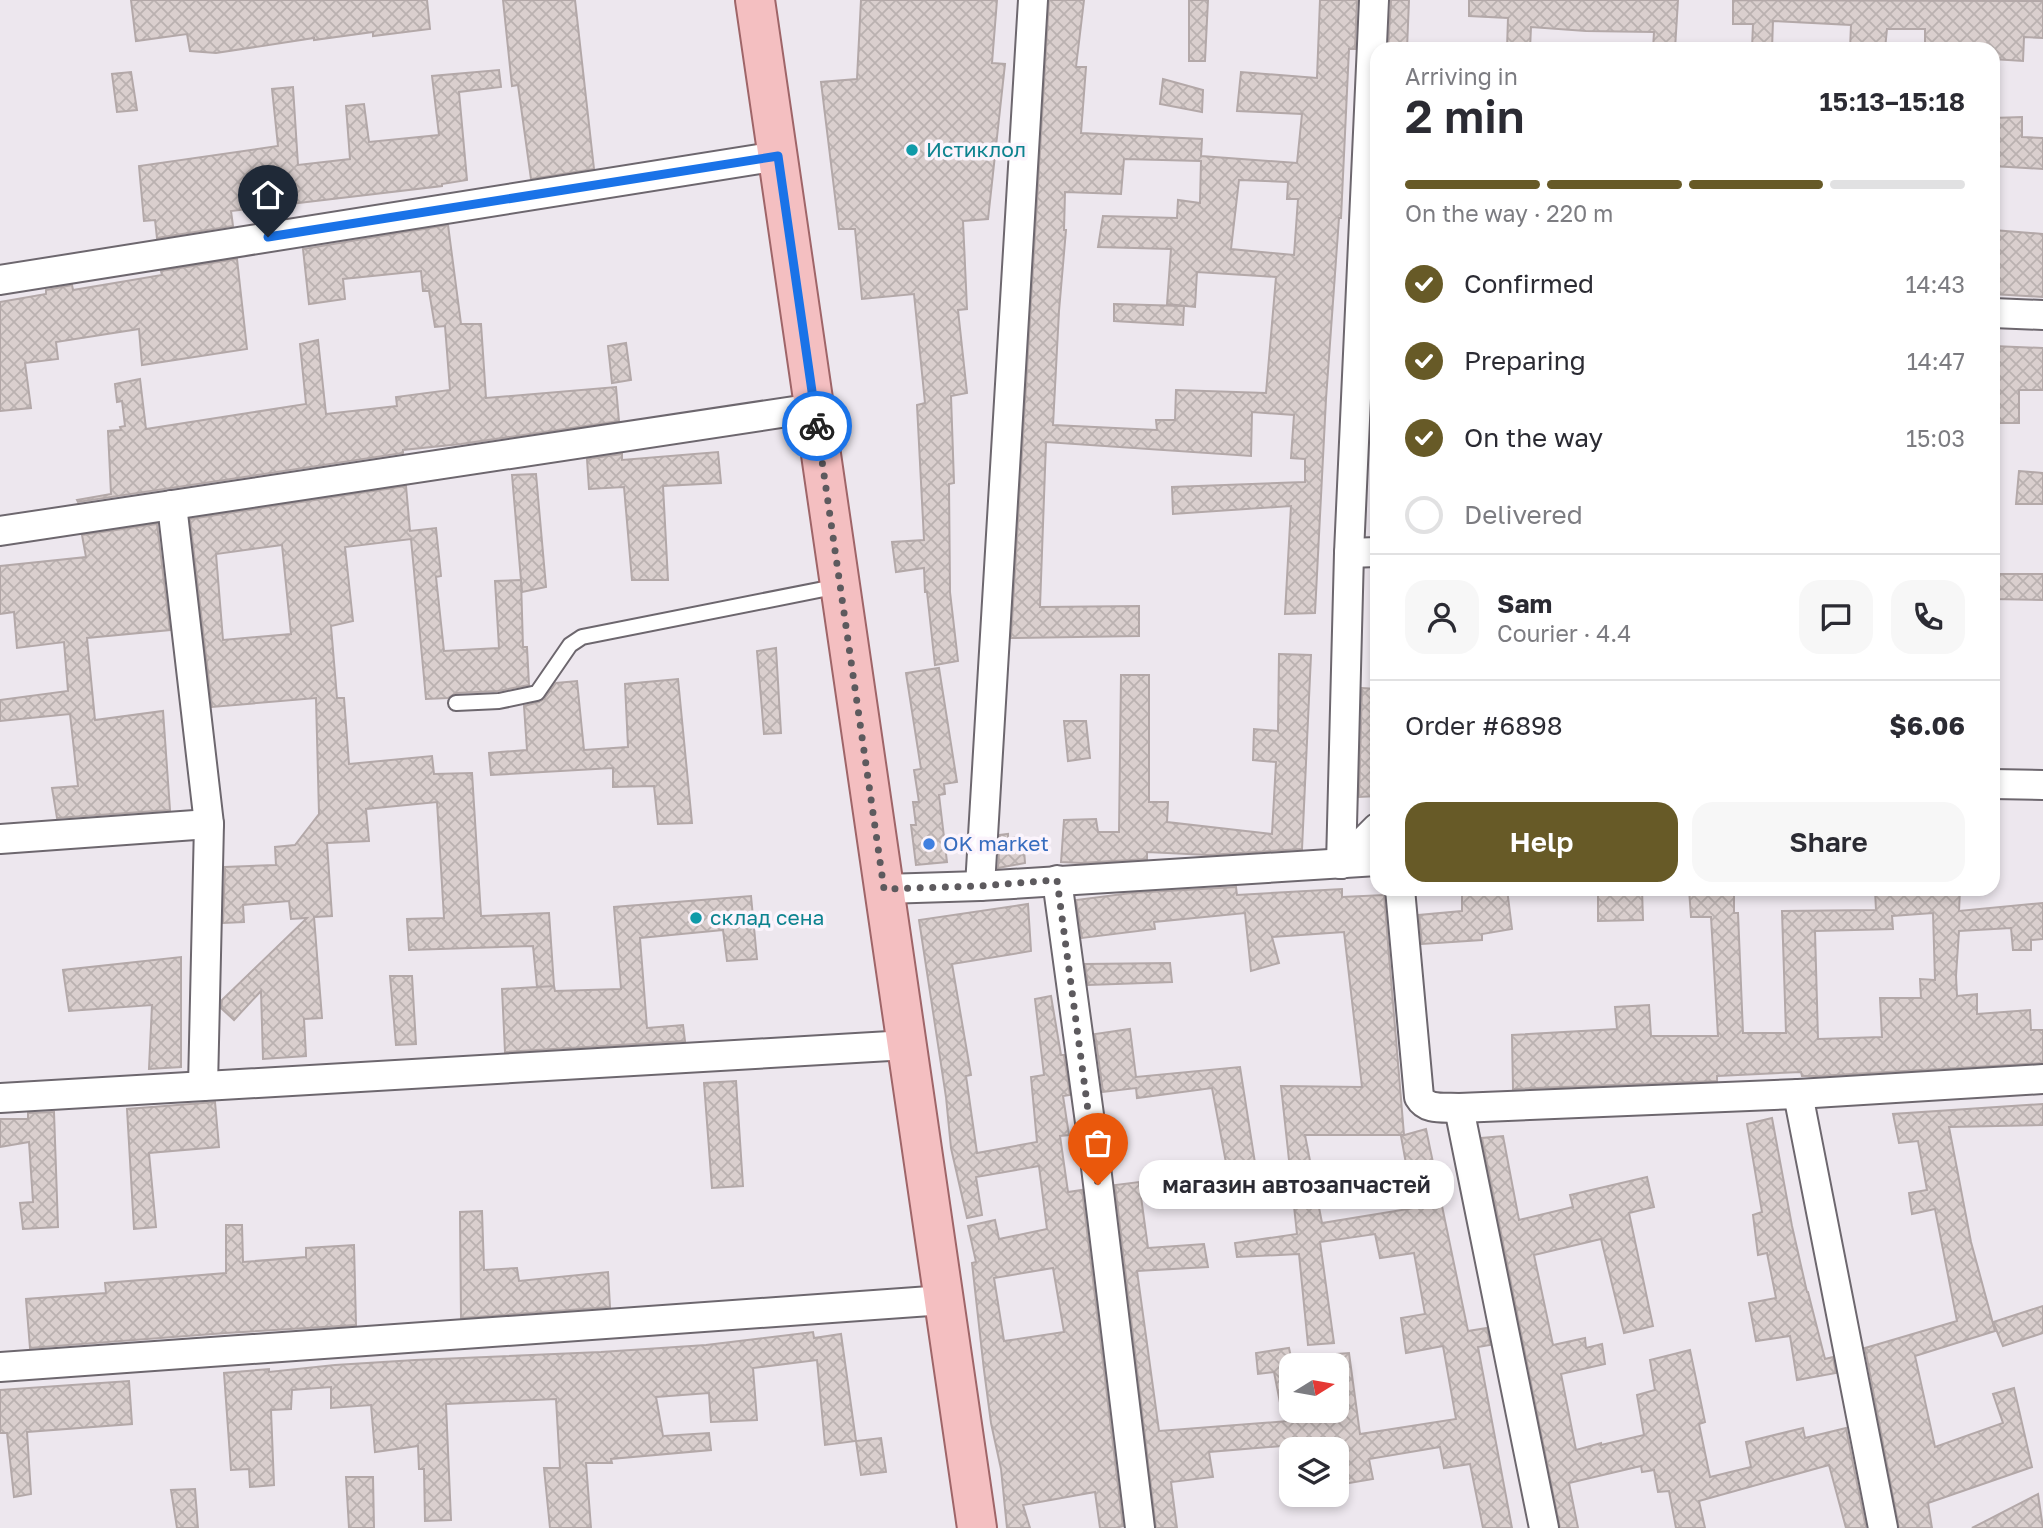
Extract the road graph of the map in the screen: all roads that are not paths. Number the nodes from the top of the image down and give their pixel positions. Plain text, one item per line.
1 (755, 0) edge
2 (1033, 0) edge
3 (1374, 0) edge
4 (1373, 42) edge
5 (778, 156) junction
6 (1370, 237) edge
7 (0, 280) edge
8 (1369, 296) edge
9 (2000, 313) edge
10 (2043, 315) edge
11 (814, 408) junction
12 (172, 505) junction
13 (0, 531) edge
14 (1370, 552) edge
15 (1349, 553) junction
16 (840, 586) junction
17 (456, 703) dead end
18 (2000, 784) edge
19 (2043, 785) edge
20 (209, 824) junction
21 (1370, 835) edge
22 (0, 839) edge
23 (1370, 862) edge
24 (1341, 864) junction
25 (1057, 880) junction
26 (980, 886) junction
27 (884, 889) junction
28 (1401, 896) edge
29 (907, 1045) junction
30 (2043, 1079) edge
31 (203, 1086) junction
32 (1798, 1094) junction
33 (0, 1098) edge
34 (1459, 1108) junction
35 (944, 1300) junction
36 (0, 1367) edge
37 (977, 1528) edge
38 (1140, 1528) edge
39 (1544, 1528) edge
40 (1883, 1528) edge

1 - 5 main road
2 - 26 street
3 - 4 street
5 - 7 street
5 - 11 main road
6 - 8 street
8 - 15 street
9 - 10 street
11 - 12 street
11 - 16 main road
12 - 13 street
12 - 20 street
14 - 15 street
15 - 24 street
16 - 17 lane
16 - 27 main road
18 - 19 street
20 - 22 street
20 - 31 street
21 - 24 street
23 - 24 street
24 - 25 street
25 - 26 street
25 - 38 street
26 - 27 street
27 - 29 main road
28 - 34 street
29 - 31 street
29 - 35 main road
30 - 32 street
31 - 33 street
32 - 34 street
32 - 40 street
34 - 39 street
35 - 36 street
35 - 37 main road

